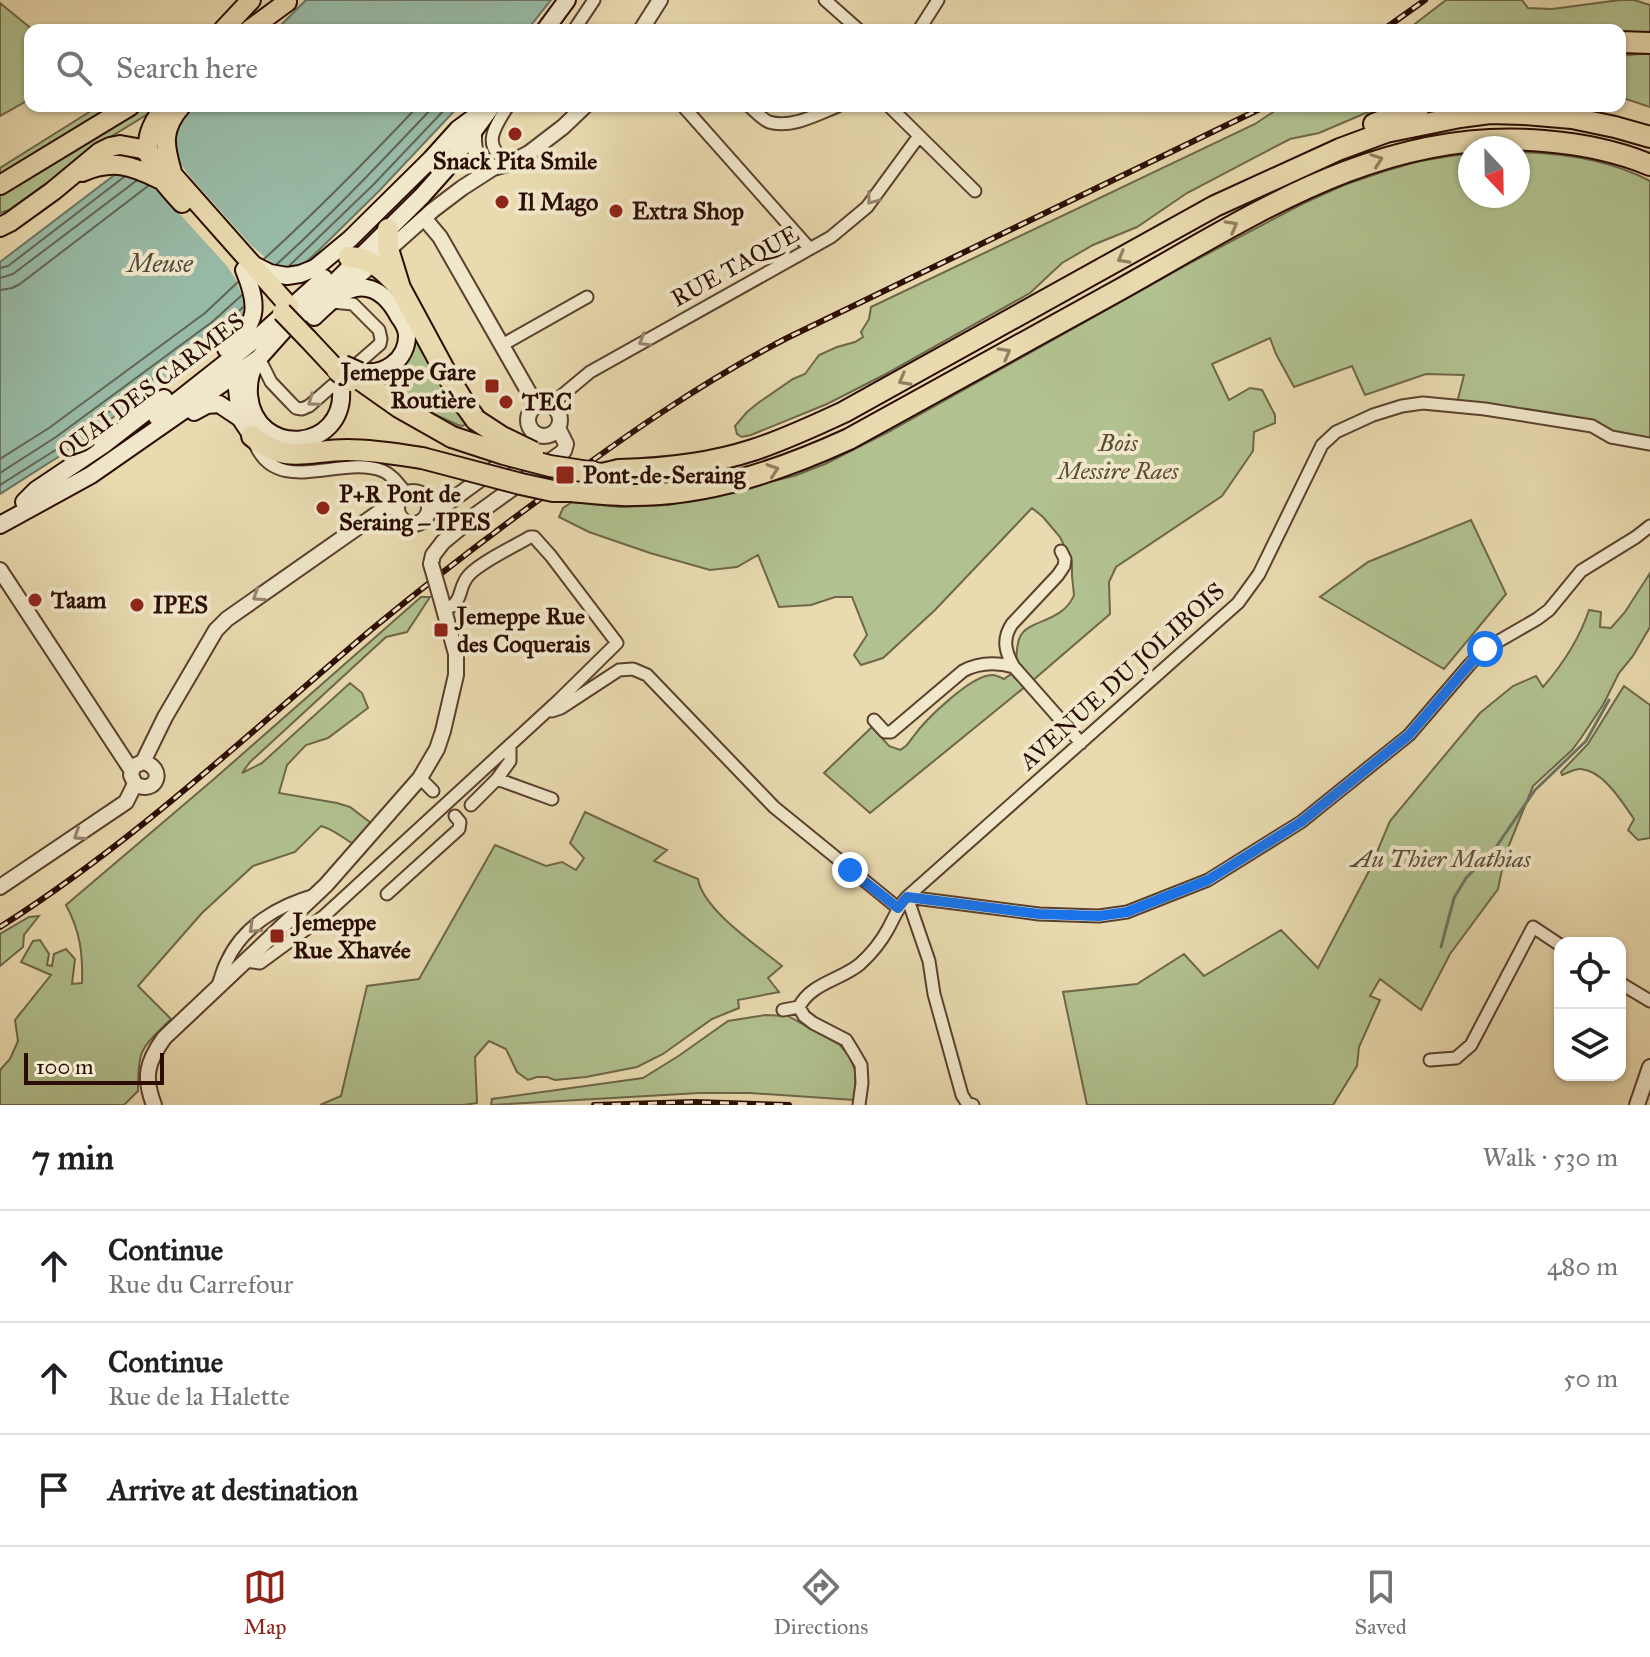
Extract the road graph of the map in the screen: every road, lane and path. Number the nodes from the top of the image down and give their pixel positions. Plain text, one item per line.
1 (567, 0) edge
2 (594, 0) edge
3 (660, 0) edge
4 (825, 0) edge
5 (938, 0) edge
6 (288, 1) edge
7 (243, 18) edge
8 (270, 24) edge
9 (549, 24) edge
10 (578, 24) edge
11 (645, 24) edge
12 (852, 24) edge
13 (923, 24) edge
14 (1626, 42) edge
15 (1650, 43) edge
16 (120, 112) edge
17 (162, 112) edge
18 (176, 112) edge
19 (504, 112) edge
20 (578, 112) edge
21 (688, 112) edge
22 (756, 112) edge
23 (823, 112) edge
24 (895, 112) edge
25 (1405, 112) edge
26 (478, 117) edge
27 (919, 136) junction
28 (1650, 137) edge
29 (146, 148) junction
30 (480, 163) junction
31 (510, 163) junction
32 (1648, 167) edge
33 (74, 175) junction
34 (166, 177) junction
35 (0, 185) edge
36 (462, 188) junction
37 (975, 191) dead end
38 (1215, 206) junction
39 (428, 214) junction
40 (0, 227) edge
41 (810, 249) junction
42 (372, 251) junction
43 (248, 267) junction
44 (587, 297) dead end
45 (267, 299) junction
46 (324, 301) junction
47 (285, 315) junction
48 (502, 345) junction
49 (240, 352) junction
50 (259, 358) junction
51 (348, 375) junction
52 (234, 376) junction
53 (541, 404) junction
54 (240, 418) junction
55 (558, 428) junction
56 (150, 434) junction
57 (536, 435) junction
58 (252, 436) junction
59 (1650, 444) edge
60 (438, 447) junction
61 (619, 470) junction
62 (402, 499) junction
63 (24, 502) junction
64 (429, 511) junction
65 (0, 515) edge
66 (0, 525) edge
67 (1650, 526) edge
68 (1061, 551) dead end
69 (0, 570) edge
70 (444, 610) junction
71 (1014, 667) junction
72 (548, 711) junction
73 (874, 720) dead end
74 (1081, 743) junction
75 (510, 746) junction
76 (137, 772) junction
77 (420, 778) junction
78 (497, 779) junction
79 (433, 791) dead end
80 (552, 799) dead end
81 (471, 805) dead end
82 (455, 816) dead end
83 (0, 887) edge
84 (387, 894) dead end
85 (316, 895) junction
86 (907, 897) junction
87 (898, 908) junction
88 (1554, 941) edge
89 (252, 962) junction
90 (217, 987) junction
91 (1626, 987) edge
92 (1650, 1001) edge
93 (799, 1007) junction
94 (783, 1010) dead end
95 (1430, 1060) dead end
96 (1650, 1067) edge
97 (154, 1105) edge
98 (859, 1105) edge
99 (973, 1105) edge
100 (1637, 1105) edge

1 - 9 main road
2 - 10 street
3 - 11 street
4 - 12 street
5 - 13 street
6 - 7 main road
6 - 8 main road
14 - 15 highway
16 - 35 main road
17 - 29 main road
18 - 34 main road
19 - 31 street
20 - 31 street
21 - 41 street
22 - 23 street
24 - 27 street
25 - 38 highway
26 - 30 street
26 - 42 main road
26 - 42 main road
26 - 43 main road
27 - 37 street
27 -> 41 street, RUE TAQUE
28 - 38 highway
29 - 33 main road
29 - 34 main road
30 - 31 street
30 - 36 street
30 - 39 street
31 - 36 street
60 -> 32 highway, bridge
33 - 34 main road
33 - 40 main road
34 - 43 main road
36 - 39 street
38 -> 61 highway
39 - 42 street
39 - 48 street
41 -> 53 street, RUE TAQUE
42 - 46 main road
42 - 47 main road
42 - 61 highway, bridge
43 - 45 main road
44 - 48 street
45 - 47 main road
45 - 63 main road
46 - 47 main road
46 - 50 main road
46 -> 50 street
46 - 51 main road
47 - 49 main road, QUAI DES CARMES
47 - 50 main road, QUAI DES CARMES
47 - 51 main road, bridge
48 - 53 street
49 - 52 main road
49 - 63 main road, QUAI DES CARMES
50 - 51 main road
50 - 52 main road, QUAI DES CARMES
51 - 60 highway
52 - 54 main road
52 - 56 main road, QUAI DES CARMES
53 - 55 street
53 - 57 street
54 - 56 main road
54 - 58 main road
55 - 57 street
55 - 70 street, bridge
56 - 66 main road, QUAI DES CARMES
57 - 64 street
58 - 60 highway
58 - 62 street
59 - 74 street, AVENUE DU JOLIBOIS
60 - 61 highway, bridge
62 - 64 street
62 - 64 street
62 -> 76 street
63 - 65 main road, QUAI DES CARMES
67 - 86 street
68 - 71 street
69 - 76 street
70 - 72 street
70 - 77 street
71 - 73 street
71 - 74 street
72 - 75 street
72 - 87 street
74 - 86 street, AVENUE DU JOLIBOIS
75 - 78 street
75 - 89 street
76 -> 83 street
77 - 79 street
77 - 85 street
78 - 80 street
78 - 81 street
82 - 84 street
85 - 89 street
85 -> 90 street
86 - 87 street, AVENUE DU JOLIBOIS
86 - 99 street
87 - 93 street, AVENUE DU JOLIBOIS
88 - 95 street
89 - 90 street
90 - 97 street
91 - 92 street
93 - 94 street
93 - 98 street
96 - 100 street

